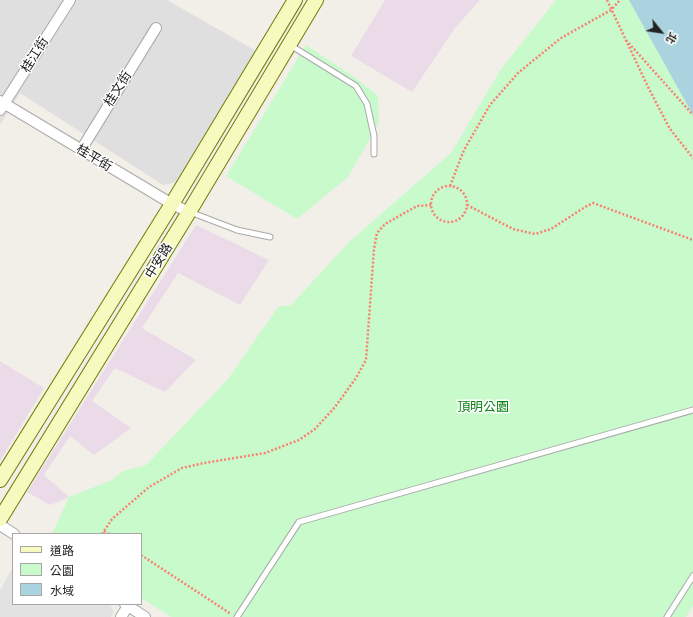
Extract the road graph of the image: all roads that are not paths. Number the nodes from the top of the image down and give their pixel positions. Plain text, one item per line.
1 (70, 0) edge
2 (295, 0) edge
3 (316, 0) edge
4 (156, 28) dead end
5 (289, 44) junction
6 (1, 105) edge
7 (81, 150) junction
8 (374, 154) dead end
9 (172, 204) junction
10 (189, 212) junction
11 (270, 237) dead end
12 (693, 410) edge
13 (0, 480) edge
14 (0, 519) edge
15 (0, 525) edge
16 (12, 533) edge
17 (693, 576) edge
18 (126, 605) edge
19 (121, 617) edge
20 (145, 617) edge
21 (236, 617) edge
22 (667, 617) edge

1 - 6 street, 桂江街
2 - 9 street, 中安路
3 - 5 street, 中安路
4 - 7 street, 桂文街
5 - 8 lane
5 - 10 street, 中安路
6 - 7 street, 桂平街
7 - 9 street, 桂平街
9 - 10 street, 桂平街
9 - 13 street, 中安路
10 - 11 lane
10 - 14 street, 中安路
12 - 21 lane
15 - 16 street
17 - 22 lane
18 - 19 street
18 - 20 street

